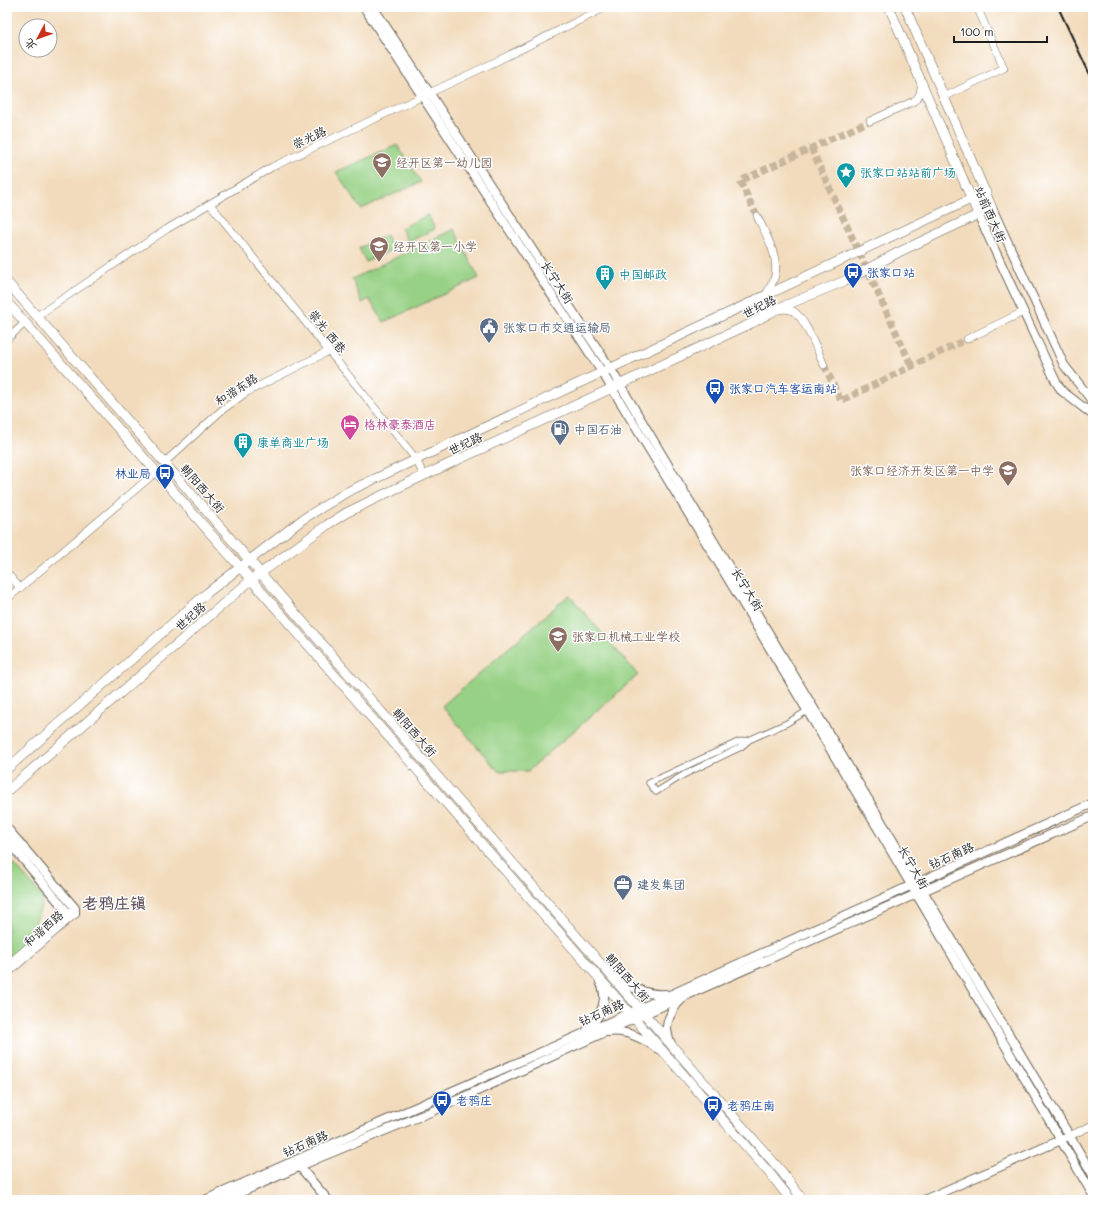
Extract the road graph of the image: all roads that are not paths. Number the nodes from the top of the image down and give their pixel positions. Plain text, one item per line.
1 (364, 7) edge
2 (373, 7) edge
3 (606, 7) edge
4 (888, 7) edge
5 (905, 7) edge
6 (976, 7) edge
7 (914, 27) junction
8 (900, 33) junction
9 (921, 82) junction
10 (426, 94) junction
11 (944, 97) junction
12 (870, 121) tunnel mouth
13 (986, 192) junction
14 (971, 198) junction
15 (210, 204) junction
16 (992, 208) junction
17 (978, 214) junction
18 (756, 216) tunnel mouth
19 (895, 235) junction
20 (902, 250) junction
21 (7, 282) edge
22 (762, 297) junction
23 (7, 302) edge
24 (774, 311) junction
25 (1023, 312) junction
26 (765, 315) junction
27 (37, 316) junction
28 (25, 323) junction
29 (7, 339) edge
30 (967, 339) tunnel mouth
31 (329, 351) junction
32 (824, 365) tunnel mouth
33 (606, 370) junction
34 (616, 386) junction
35 (1093, 402) edge
36 (1093, 415) edge
37 (416, 459) junction
38 (165, 462) junction
39 (156, 472) junction
40 (424, 476) junction
41 (249, 560) junction
42 (240, 567) junction
43 (260, 573) junction
44 (7, 574) edge
45 (251, 580) junction
46 (20, 588) junction
47 (7, 599) edge
48 (807, 710) junction
49 (749, 740) junction
50 (7, 769) edge
51 (7, 791) edge
52 (1093, 803) edge
53 (1093, 816) edge
54 (7, 828) edge
55 (7, 840) edge
56 (915, 884) junction
57 (920, 893) junction
58 (72, 913) junction
59 (7, 965) edge
60 (604, 969) junction
61 (7, 974) edge
62 (597, 977) junction
63 (674, 993) junction
64 (686, 995) junction
65 (642, 1011) junction
66 (631, 1016) junction
67 (586, 1032) junction
68 (603, 1032) junction
69 (672, 1047) junction
70 (663, 1053) junction
71 (1093, 1126) edge
72 (1070, 1136) junction
73 (1061, 1140) junction
74 (299, 1166) junction
75 (1093, 1175) edge
76 (1093, 1195) edge
77 (205, 1200) edge
78 (224, 1200) edge
79 (328, 1200) edge
80 (791, 1200) edge
81 (803, 1200) edge
82 (924, 1200) edge

1 - 10 main road, 长宁大街
2 - 10 main road, 长宁大街
3 - 10 street, 崇光路
4 - 8 main road, 站前西大街
5 - 7 main road, 站前西大街
6 - 11 street
7 - 8 main road
7 - 11 main road, 站前西大街
8 - 9 main road, 站前西大街
9 - 12 street
9 - 14 main road, 站前西大街
10 - 15 street, 崇光路
10 - 33 main road, 长宁大街
11 - 13 main road, 站前西大街
13 - 14 main road, 世纪路
13 - 16 main road, 站前西大街
14 - 17 main road, 站前西大街
14 - 19 main road, 世纪路
15 - 27 street, 崇光路
15 - 31 street, 崇光 西巷
16 - 17 main road, 世纪路
16 - 35 main road, 站前西大街
17 - 20 main road, 世纪路
17 - 25 main road, 站前西大街
18 - 22 street
19 - 20 main road
19 - 22 main road, 世纪路
20 - 24 main road, 世纪路
21 - 27 main road, 朝阳西大街
22 - 26 main road
22 - 33 main road, 世纪路
23 - 28 main road, 朝阳西大街
24 - 26 main road, 世纪路
24 - 32 street
25 - 30 street
25 - 36 main road, 站前西大街
26 - 34 main road, 世纪路
27 - 38 main road, 朝阳西大街
28 - 29 street
28 - 39 main road, 朝阳西大街
31 - 37 street, 崇光 西巷
31 - 38 street, 和谐东路
33 - 34 main road, 长宁大街
33 - 37 main road, 世纪路
34 - 40 main road, 世纪路
34 - 48 main road, 长宁大街
34 - 56 main road, 长宁大街
37 - 40 street, 崇光 西巷
37 - 41 main road, 世纪路
38 - 41 main road, 朝阳西大街
39 - 42 main road, 朝阳西大街
39 - 46 street
40 - 43 main road, 世纪路
41 - 42 main road, 世纪路
41 - 43 main road, 朝阳西大街
42 - 45 main road, 朝阳西大街
42 - 50 main road, 世纪路
43 - 45 main road, 世纪路
43 - 60 main road, 朝阳西大街
44 - 46 street
45 - 51 main road, 世纪路
45 - 62 main road, 朝阳西大街
46 - 47 street
48 - 49 street
48 - 56 main road, 长宁大街
49 - 49 street
52 - 56 main road, 钻石南路
53 - 57 main road, 钻石南路
54 - 58 main road
55 - 58 main road
56 - 57 main road, 长宁大街
56 - 63 main road, 钻石南路
57 - 64 main road, 钻石南路
57 - 72 main road, 长宁大街
57 - 73 main road, 长宁大街
58 - 59 street, 和谐西路
58 - 61 street, 和谐西路
60 - 63 main road
60 - 65 main road, 朝阳西大街
62 - 66 main road, 朝阳西大街
62 - 67 main road
63 - 65 main road, 钻石南路
64 - 65 main road, 钻石南路
64 - 69 main road
65 - 66 main road, 钻石南路
65 - 69 main road, 朝阳西大街
66 - 67 main road, 钻石南路
66 - 68 main road, 钻石南路
66 - 70 main road, 朝阳西大街
67 - 77 main road, 钻石南路
68 - 70 main road
68 - 74 main road, 钻石南路
69 - 81 main road, 朝阳西大街
70 - 80 main road, 朝阳西大街
71 - 72 street
72 - 73 street
72 - 75 main road, 长宁大街
73 - 76 main road, 长宁大街
73 - 82 main road
74 - 78 main road, 钻石南路
74 - 79 main road

